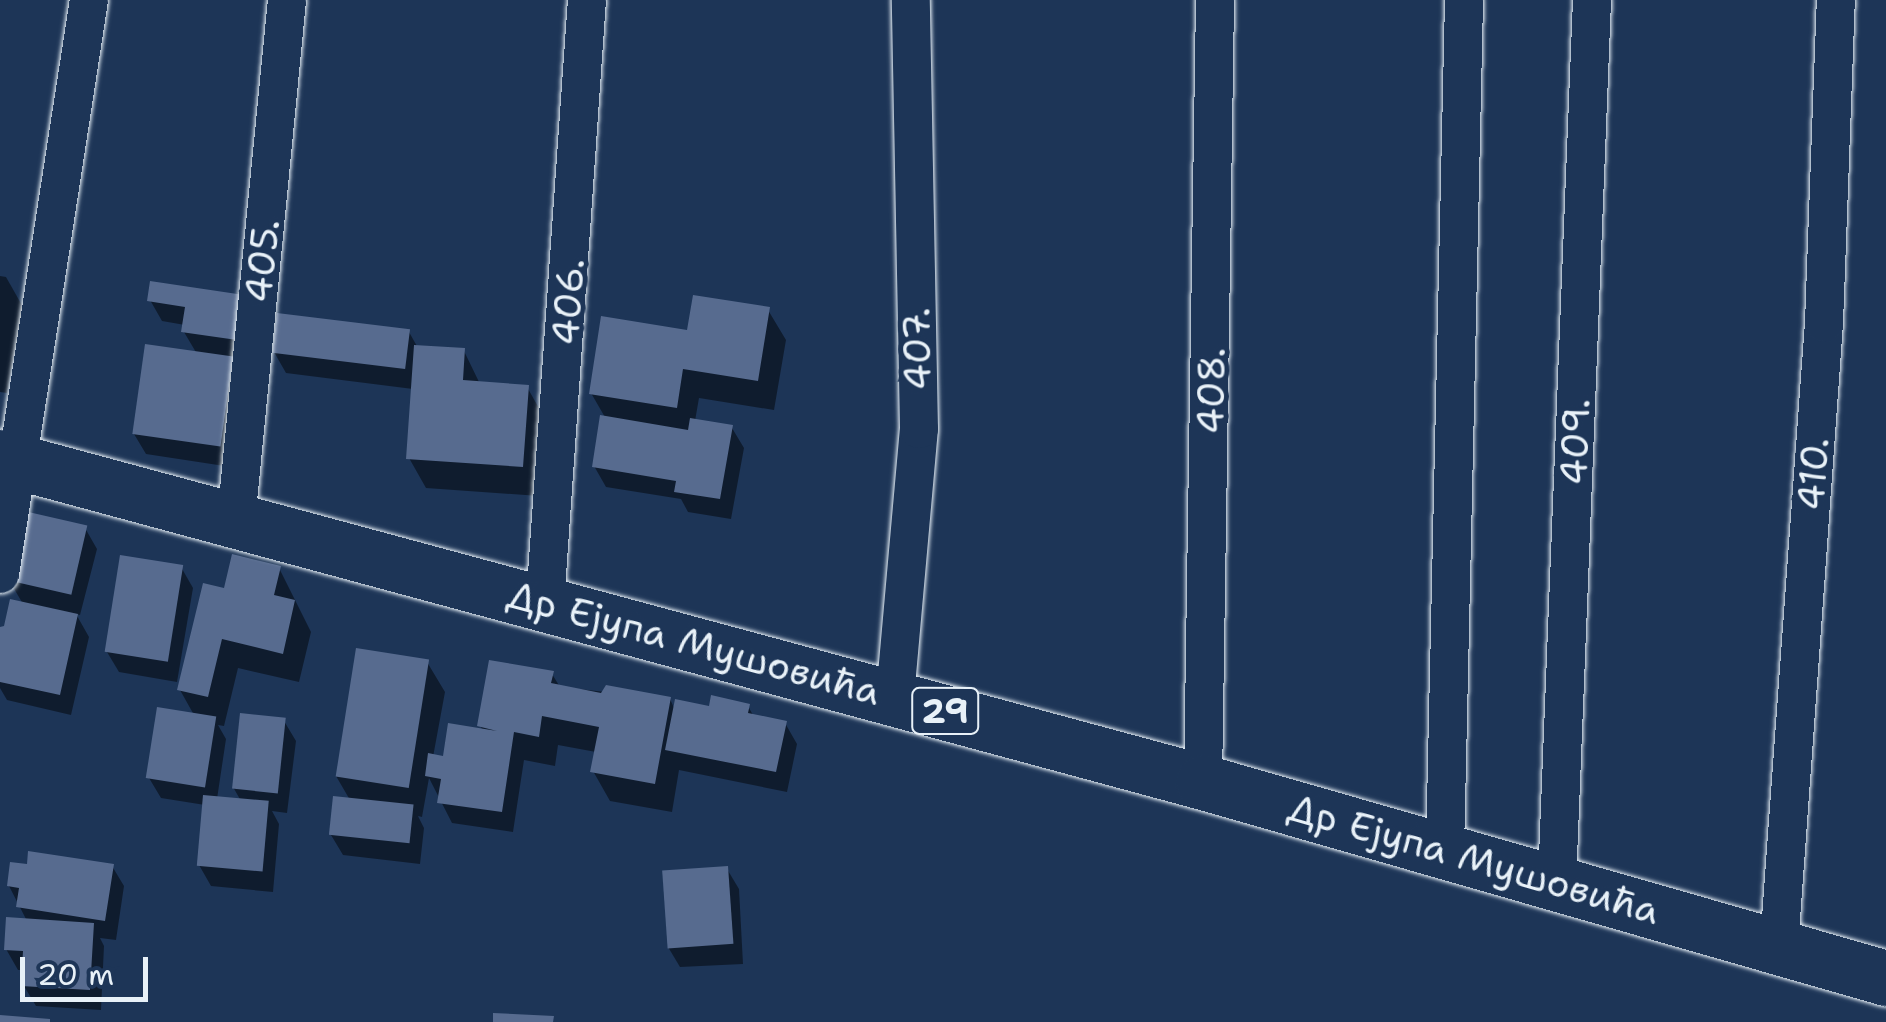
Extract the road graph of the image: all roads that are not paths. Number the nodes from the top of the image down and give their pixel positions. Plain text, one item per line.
1 (89, 0) edge
2 (287, 0) edge
3 (586, 0) edge
4 (911, 0) edge
5 (1215, 0) edge
6 (1464, 0) edge
7 (1592, 0) edge
8 (1836, 0) edge
9 (10, 460) edge
10 (236, 521) junction
11 (0, 574) edge
12 (546, 603) junction
13 (895, 697) junction
14 (1204, 782) junction
15 (1446, 851) junction
16 (1558, 883) junction
17 (1780, 946) junction
18 (1886, 978) edge

1 - 9 street
2 - 10 street, 405.
3 - 12 street, 406.
4 - 13 street, 407.
5 - 14 street, 408.
6 - 15 street
7 - 16 street, 409.
8 - 17 street, 410.
9 - 10 main road, Др Ејупа Мушовића / 29
9 - 11 street
10 - 12 main road, Др Ејупа Мушовића / 29
12 - 13 main road, Др Ејупа Мушовића / 29
13 - 14 main road, Др Ејупа Мушовића / 29
14 - 15 main road, Др Ејупа Мушовића / 29
15 - 16 main road, Др Ејупа Мушовића / 29
16 - 17 main road, Др Ејупа Мушовића / 29
17 - 18 main road, Др Ејупа Мушовића / 29

